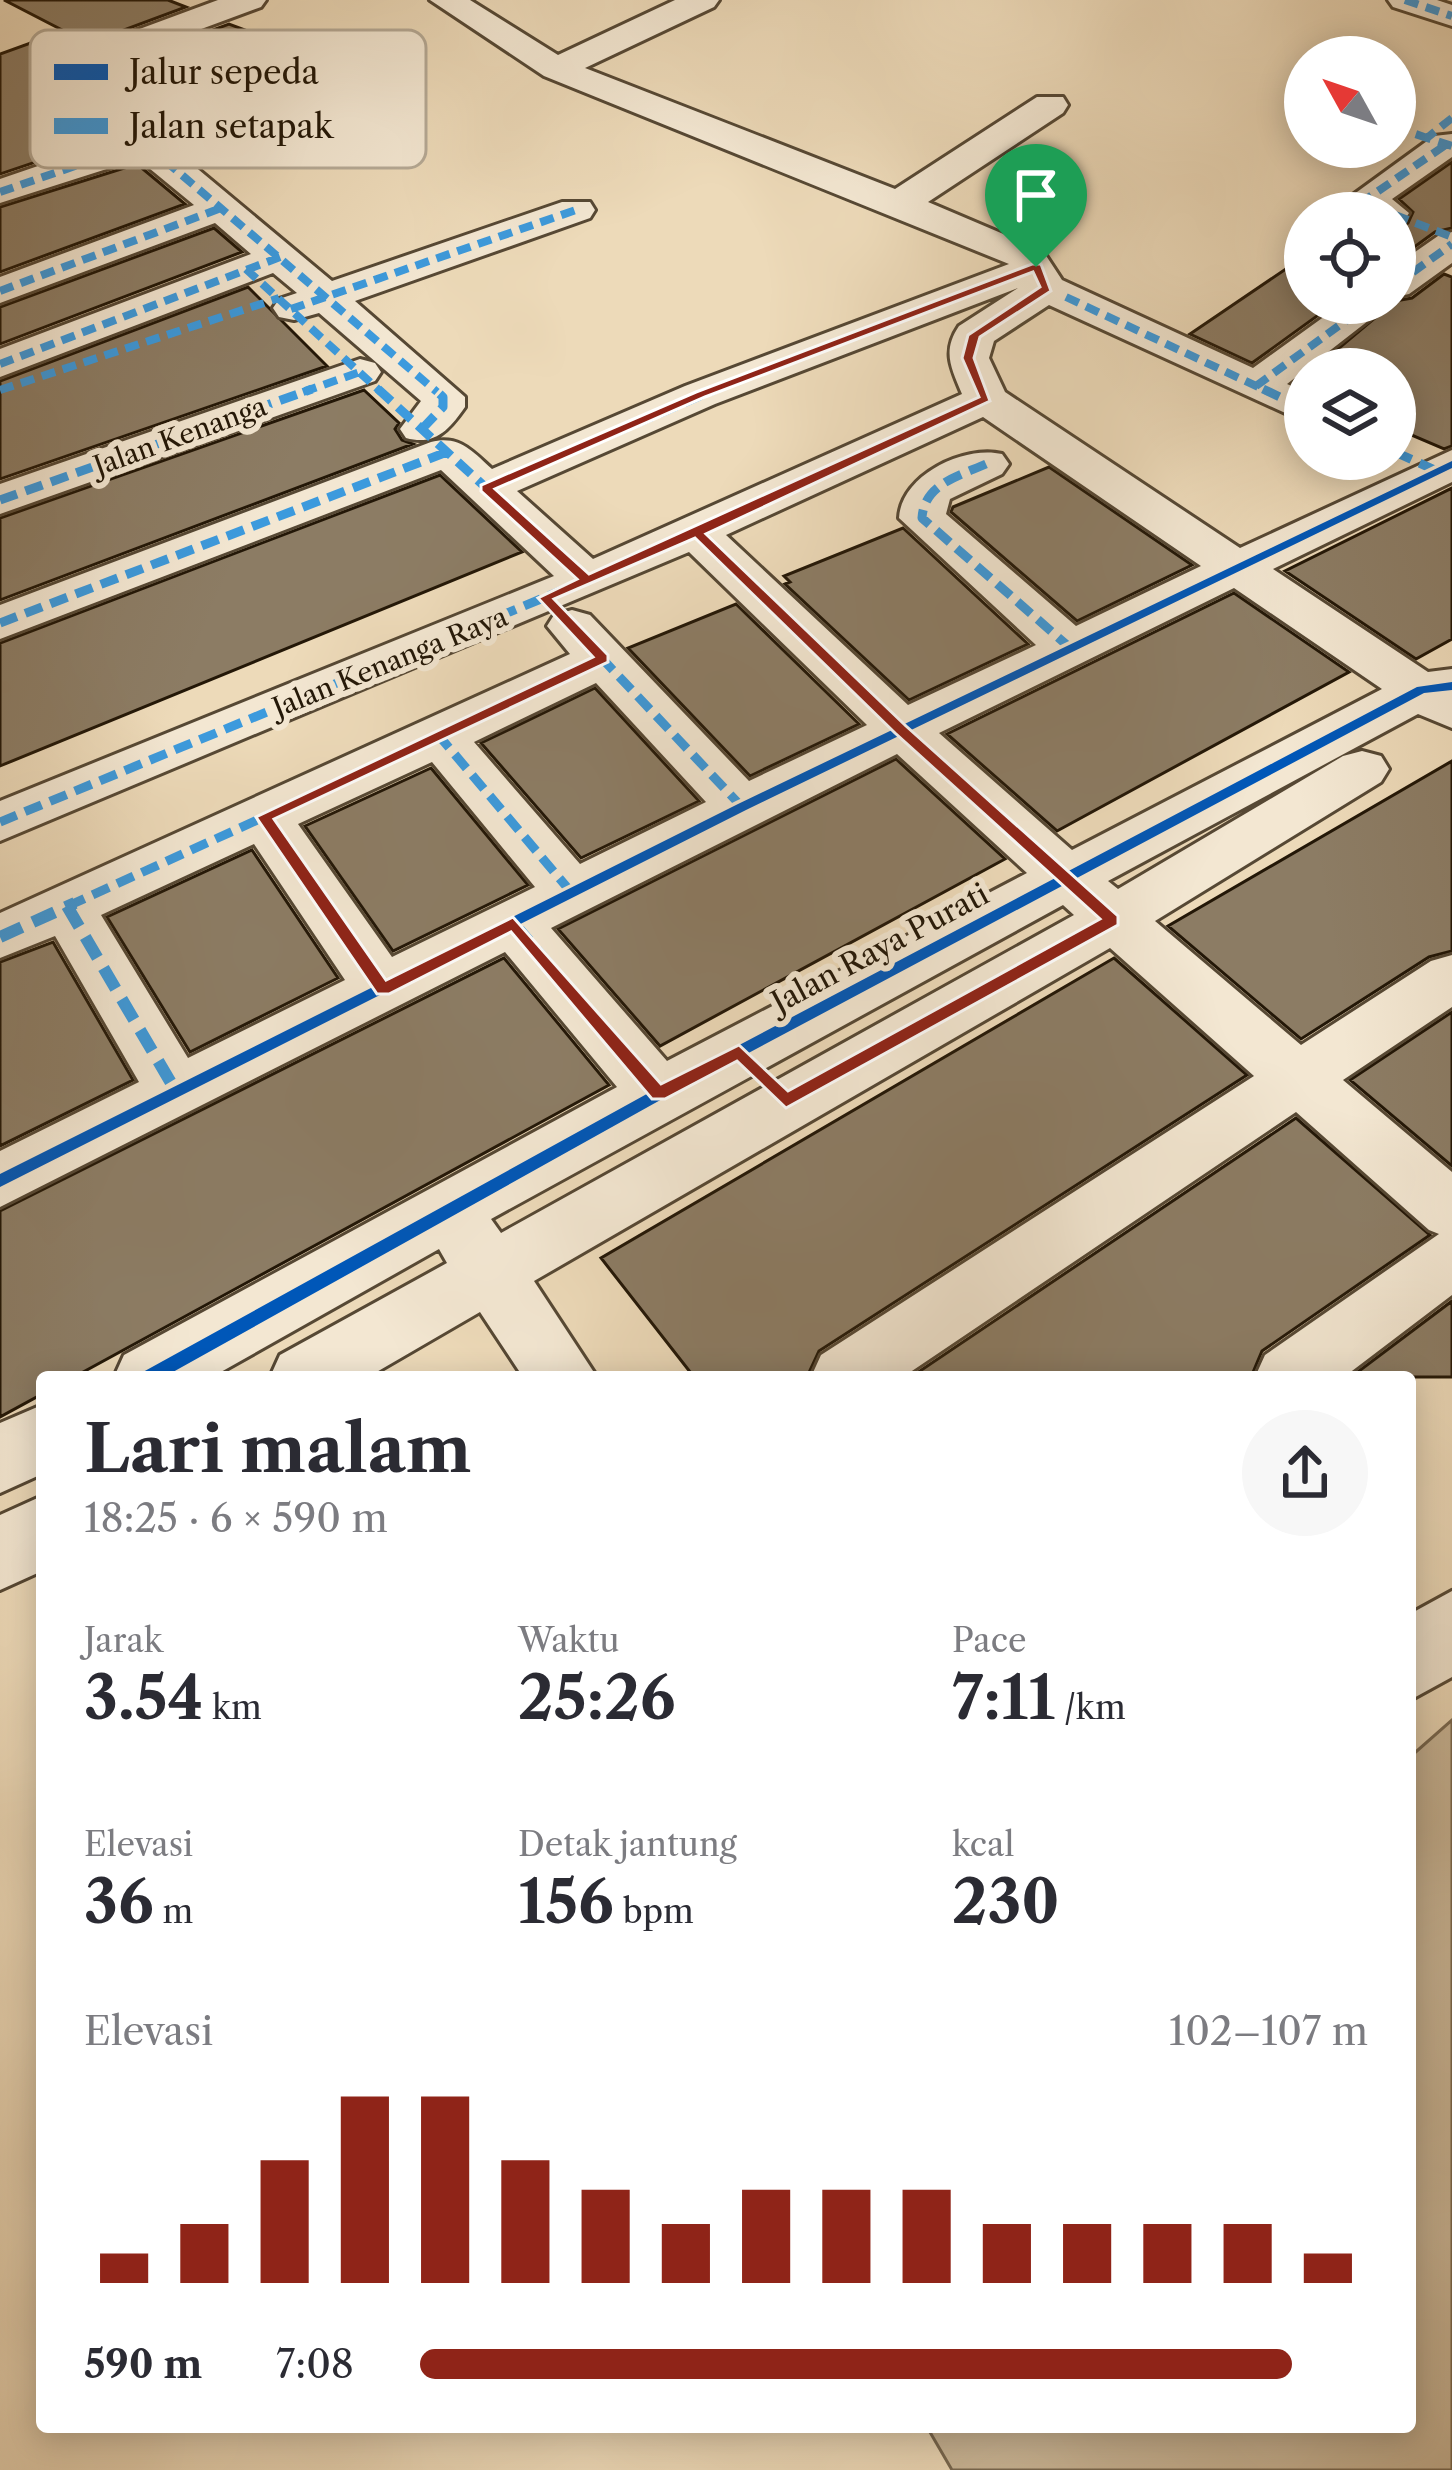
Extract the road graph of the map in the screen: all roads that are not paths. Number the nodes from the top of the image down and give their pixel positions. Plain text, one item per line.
1 (249, 0) edge
2 (447, 0) edge
3 (702, 0) edge
4 (1405, 0) edge
5 (1452, 16) edge
6 (168, 30) edge
7 (556, 69) junction
8 (1050, 105) dead end
9 (1435, 135) edge
10 (68, 168) edge
11 (173, 168) edge
12 (0, 191) edge
13 (1374, 192) edge
14 (898, 204) junction
15 (220, 208) junction
16 (576, 210) dead end
17 (1416, 224) edge
18 (1452, 240) edge
19 (1416, 268) edge
20 (1042, 278) junction
21 (285, 286) junction
22 (0, 291) edge
23 (1341, 324) edge
24 (0, 364) edge
25 (361, 372) junction
26 (1256, 386) junction
27 (0, 390) edge
28 (986, 399) junction
29 (1284, 400) edge
30 (435, 440) junction
31 (1428, 462) edge
32 (986, 464) dead end
33 (486, 488) junction
34 (0, 500) edge
35 (697, 532) junction
36 (1236, 565) junction
37 (566, 589) junction
38 (0, 623) edge
39 (1067, 646) junction
40 (603, 659) junction
41 (1444, 701) edge
42 (901, 730) junction
43 (440, 737) junction
44 (742, 807) junction
45 (265, 817) junction
46 (0, 822) edge
47 (1068, 880) junction
48 (572, 892) junction
49 (67, 906) junction
50 (1112, 920) junction
51 (513, 923) junction
52 (0, 937) edge
53 (1452, 977) edge
54 (383, 990) junction
55 (739, 1052) junction
56 (1300, 1078) junction
57 (177, 1093) junction
58 (658, 1094) junction
59 (786, 1101) junction
60 (0, 1181) edge
61 (448, 1211) junction
62 (1452, 1211) edge
63 (1452, 1257) edge
64 (490, 1269) junction
65 (160, 1371) edge
66 (315, 1371) edge
67 (558, 1371) edge
68 (855, 1371) edge
69 (1298, 1371) edge
70 (36, 1440) edge
71 (0, 1460) edge
72 (36, 1534) edge
73 (0, 1555) edge
74 (1452, 1628) edge
75 (1416, 1657) edge

1 - 6 street
2 - 7 street
3 - 7 street
4 - 5 street
7 - 14 street
8 - 14 street
9 - 13 street
10 - 12 street
11 - 15 street
14 - 20 street
15 - 21 street
15 - 22 street
16 - 21 street
17 - 18 street
18 - 19 street
20 - 26 street
20 - 28 street
20 - 33 street
21 - 24 street
21 - 25 street
21 - 27 street
21 - 30 street
23 - 26 street
25 - 30 street
25 - 34 street, Jalan Kenanga
26 - 29 street
28 - 35 street, Jalan Kenanga Raya
28 - 36 street
30 - 33 street
30 - 38 street
31 - 36 street
32 - 39 street
33 - 37 street
35 - 37 street, Jalan Kenanga Raya
35 - 42 street
36 - 39 street
36 - 41 street
37 - 40 street
37 - 46 street, Jalan Kenanga Raya
39 - 42 street
40 - 43 street
40 - 44 street
41 - 47 street, Jalan Raya Purati
41 - 50 street
42 - 44 street
42 - 47 street
43 - 45 street
43 - 48 street
44 - 48 street
45 - 49 street
45 - 54 street
47 - 50 street
47 - 55 street, Jalan Raya Purati
48 - 51 street
49 - 52 street
49 - 57 street
50 - 56 street
50 - 59 street
51 - 54 street
51 - 58 street
53 - 56 street
54 - 57 street
55 - 58 street, Jalan Raya Purati
55 - 59 street
56 - 62 street
56 - 68 street
57 - 60 street
58 - 61 street, Jalan Raya Purati
59 - 64 street
61 - 64 street
61 - 65 street, Jalan Raya Purati
63 - 69 street
64 - 66 street
64 - 67 street
70 - 71 street
72 - 73 street
74 - 75 street

